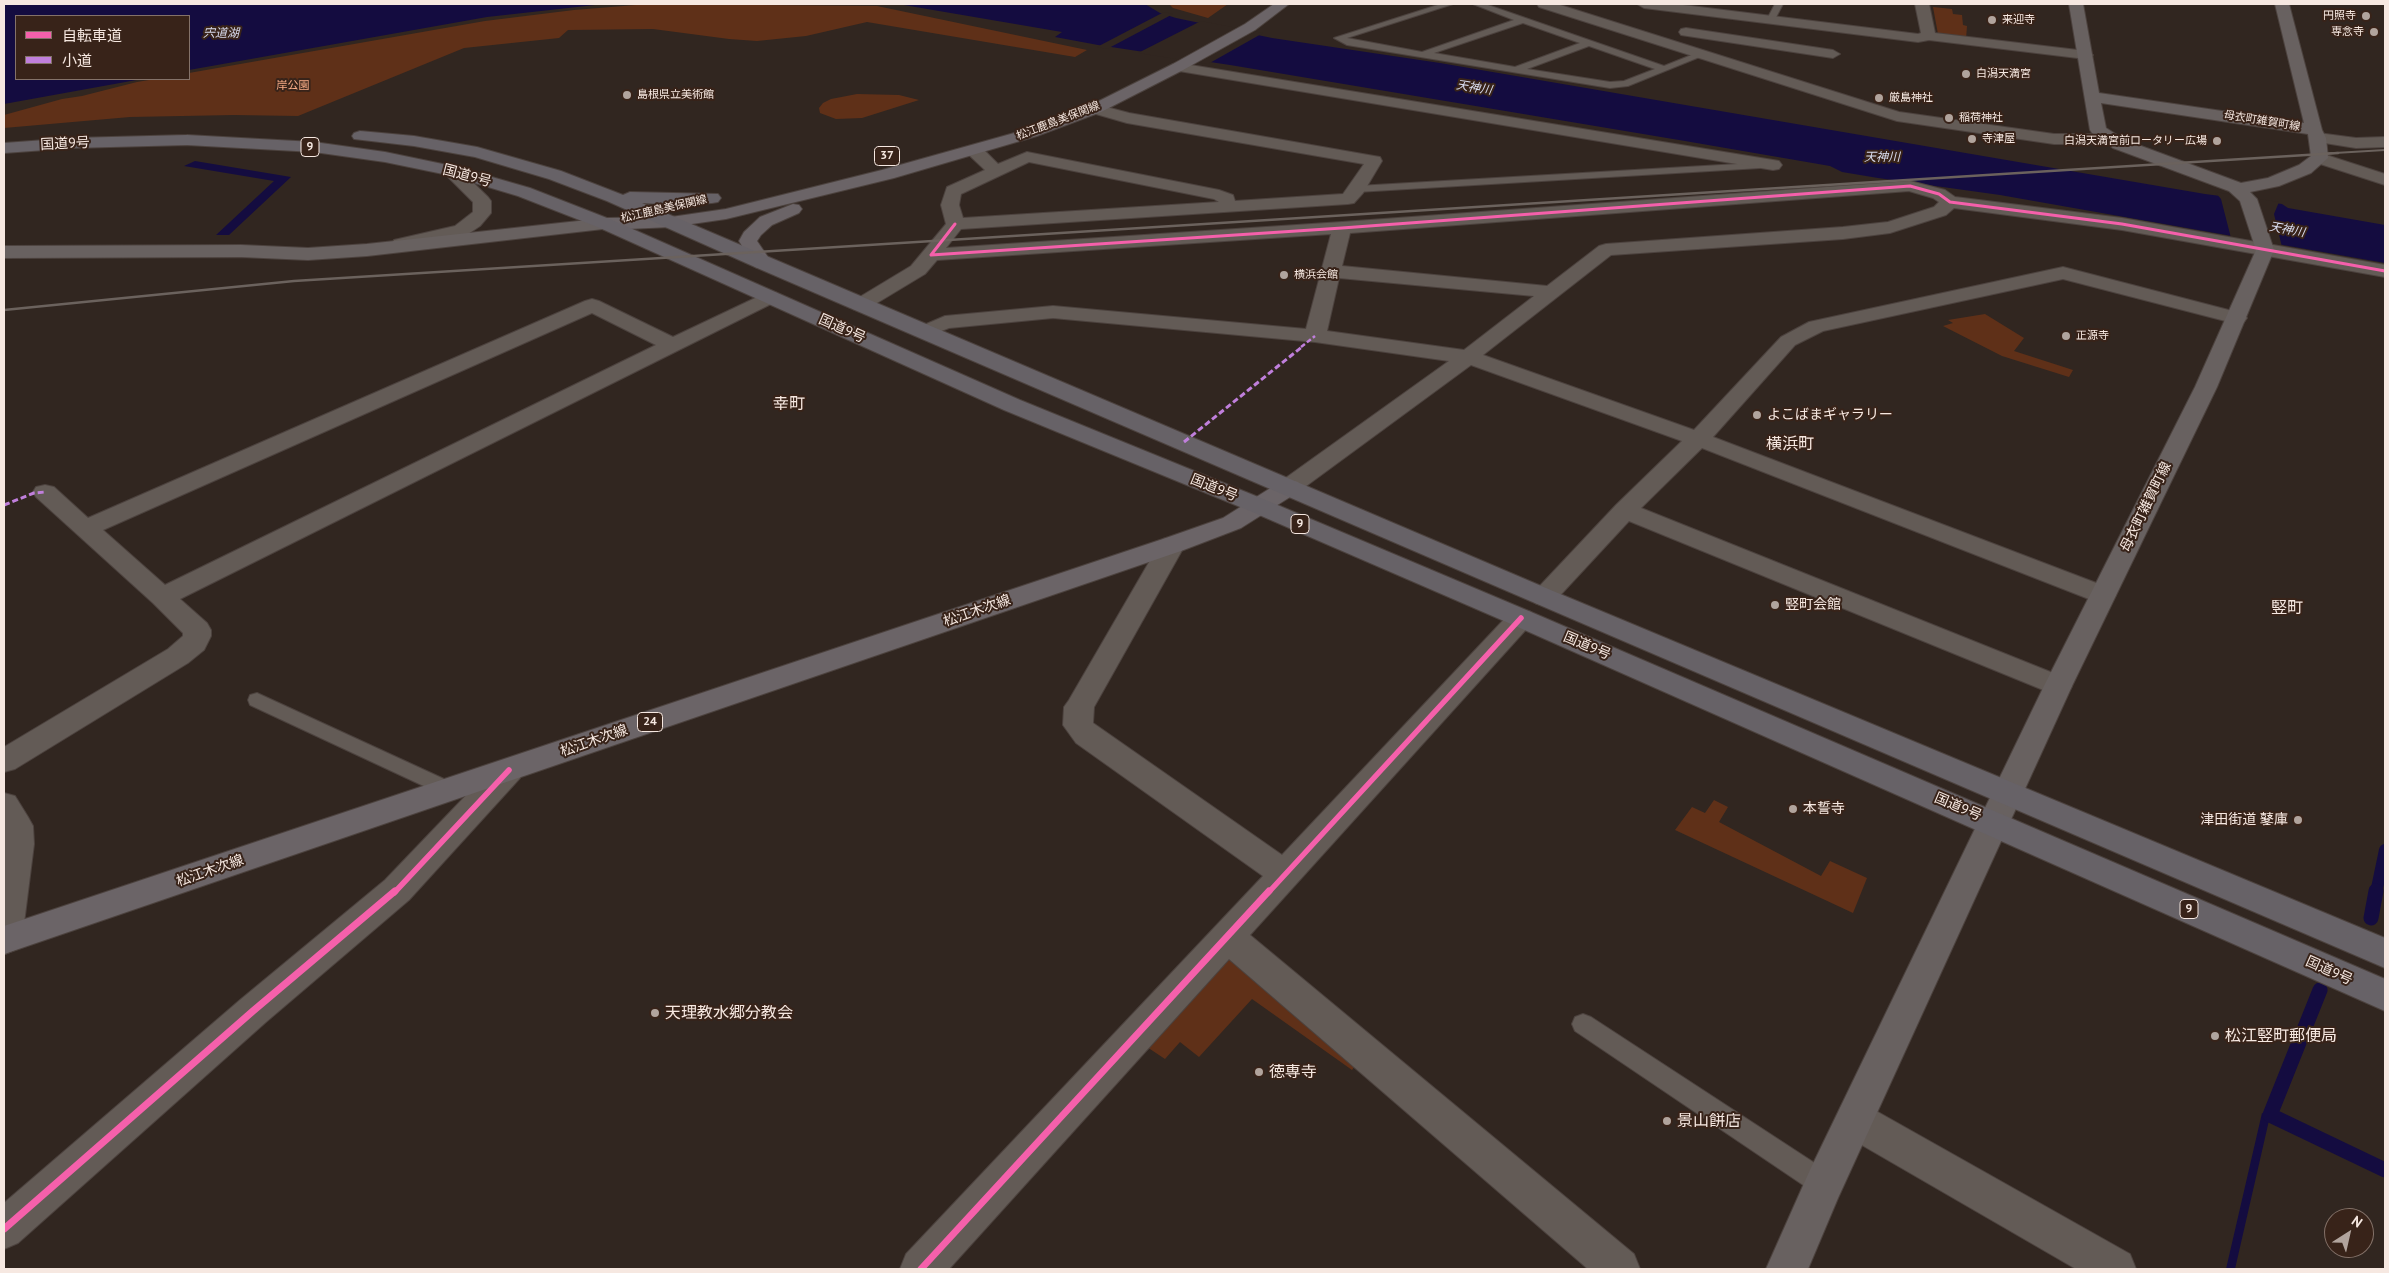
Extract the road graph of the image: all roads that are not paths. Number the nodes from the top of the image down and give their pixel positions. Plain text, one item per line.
1 (1282, 4) edge
2 (1449, 4) edge
3 (1476, 4) edge
4 (1544, 4) edge
5 (1644, 4) edge
6 (1779, 4) edge
7 (1922, 4) edge
8 (2076, 4) edge
9 (2282, 4) edge
10 (1698, 8) edge
11 (1522, 20) junction
12 (1770, 21) junction
13 (1686, 32) junction
14 (1929, 36) junction
15 (1589, 43) junction
16 (1677, 46) junction
17 (1423, 54) junction
18 (1702, 54) junction
19 (1833, 54) dead end
20 (2086, 55) junction
21 (1158, 60) dead end
22 (1184, 64) junction
23 (1142, 67) dead end
24 (1516, 69) junction
25 (1664, 69) junction
26 (2093, 96) junction
27 (1095, 109) junction
28 (328, 133) dead end
29 (347, 134) dead end
30 (2316, 134) junction
31 (4, 137) edge
32 (2109, 139) junction
33 (2385, 142) edge
34 (4, 148) edge
35 (975, 151) junction
36 (2320, 158) junction
37 (2377, 159) dead end
38 (1773, 165) joint
39 (451, 171) junction
40 (996, 171) junction
41 (2385, 180) edge
42 (578, 184) junction
43 (1357, 189) junction
44 (731, 193) dead end
45 (2243, 194) junction
46 (712, 198) junction
47 (1950, 202) junction
48 (1238, 205) junction
49 (648, 211) junction
50 (671, 222) junction
51 (606, 224) junction
52 (955, 224) junction
53 (1342, 228) junction
54 (2263, 246) junction
55 (367, 250) junction
56 (4, 252) edge
57 (931, 255) junction
58 (762, 263) junction
59 (1330, 271) junction
60 (2385, 271) edge
61 (1550, 292) junction
62 (770, 297) junction
63 (860, 305) junction
64 (2237, 318) junction
65 (924, 332) junction
66 (1315, 336) junction
67 (673, 345) junction
68 (1468, 357) junction
69 (1698, 439) junction
70 (1289, 487) junction
71 (44, 492) dead end
72 (1259, 506) junction
73 (1625, 510) junction
74 (86, 528) junction
75 (1172, 544) junction
76 (2103, 595) junction
77 (1544, 597) junction
78 (162, 598) junction
79 (1521, 618) junction
80 (2058, 686) junction
81 (257, 700) dead end
82 (4, 761) edge
83 (509, 770) junction
84 (450, 790) junction
85 (4, 805) edge
86 (2000, 808) junction
87 (1286, 875) junction
88 (1228, 937) junction
89 (4, 939) edge
90 (2385, 952) edge
91 (2385, 995) edge
92 (1582, 1024) dead end
93 (1855, 1120) junction
94 (1824, 1184) junction
95 (4, 1229) edge
96 (920, 1269) edge
97 (1619, 1269) edge
98 (1787, 1269) edge
99 (2115, 1269) edge

1 - 22 main road, 松江鹿島美保関線 / 37
2 - 17 lane
3 - 11 lane
4 - 16 street
5 - 10 street
6 - 12 lane
7 - 14 street
8 - 20 main road
9 - 30 main road
10 - 12 street
10 - 13 street
11 - 15 lane
11 - 17 lane
12 - 14 street
13 - 16 street
13 - 19 street
14 - 20 street
15 - 24 lane
15 - 25 lane
16 - 18 street
17 - 24 lane
18 - 25 lane
18 - 32 street
20 - 26 main road
21 - 23 main road
22 - 27 main road, 松江鹿島美保関線 / 37
22 - 38 street
24 - 25 lane
26 - 30 main road, 母衣町雑賀町線
26 - 32 main road
27 - 35 main road, 松江鹿島美保関線 / 37
27 - 43 street
28 - 31 highway, 国道9号 / 9
29 - 42 highway, 国道9号 / 9
30 - 33 street
30 - 36 main road, 母衣町雑賀町線
32 - 45 main road
34 - 39 highway, 国道9号 / 9
35 - 40 street
35 - 50 main road, 松江鹿島美保関線 / 37
35 - 58 main road
36 - 37 street
36 - 41 street
36 - 45 main road
38 - 43 lane
39 - 51 highway, 国道9号 / 9
39 - 55 street
40 - 48 street
40 - 52 street
42 - 46 highway
42 - 49 highway, 国道9号 / 9
43 - 48 street
44 - 46 main road, 松江鹿島美保関線
45 - 54 main road
46 - 49 main road, 松江鹿島美保関線
47 - 53 street
47 - 54 street
47 - 61 street
48 - 52 street
49 - 50 highway, 国道9号 / 9
49 - 51 main road, 松江鹿島美保関線
50 - 51 main road, 松江鹿島美保関線 / 37
50 - 58 highway, 国道9号 / 9
51 - 55 main road
51 - 62 highway, 国道9号 / 9
52 - 57 street
53 - 57 street
53 - 59 street
54 - 60 street
54 - 64 main road, 母衣町雑賀町線
55 - 56 main road
57 - 63 street
58 - 63 highway, 国道9号 / 9
59 - 61 street
59 - 66 street
61 - 68 street
62 - 67 street
62 - 72 highway, 国道9号 / 9
63 - 65 highway, 国道9号 / 9
64 - 69 street
64 - 76 main road, 母衣町雑賀町線
65 - 66 street
65 - 70 highway, 国道9号 / 9
66 - 68 street
67 - 74 street
67 - 78 street
68 - 69 street
68 - 70 street
69 - 73 street
69 - 76 street
70 - 72 main road, 松江木次線 / 24
70 - 77 highway, 国道9号 / 9
71 - 74 street
72 - 75 main road, 松江木次線 / 24
72 - 79 highway, 国道9号 / 9
73 - 77 street
73 - 80 street
74 - 78 street
75 - 83 main road, 松江木次線 / 24
75 - 87 street
76 - 80 main road, 母衣町雑賀町線
77 - 86 highway, 国道9号 / 9
78 - 82 street
79 - 86 highway, 国道9号 / 9
79 - 87 street
80 - 86 main road, 母衣町雑賀町線
81 - 84 lane
83 - 84 main road, 松江木次線 / 24
83 - 95 street
84 - 89 main road, 松江木次線 / 24
85 - 89 street
86 - 90 highway, 国道9号 / 9
86 - 91 highway, 国道9号 / 9
86 - 93 main road, 母衣町雑賀町線
87 - 88 street
88 - 96 street
88 - 97 street
92 - 94 lane
93 - 94 main road, 母衣町雑賀町線
93 - 99 street
94 - 98 main road, 母衣町雑賀町線

